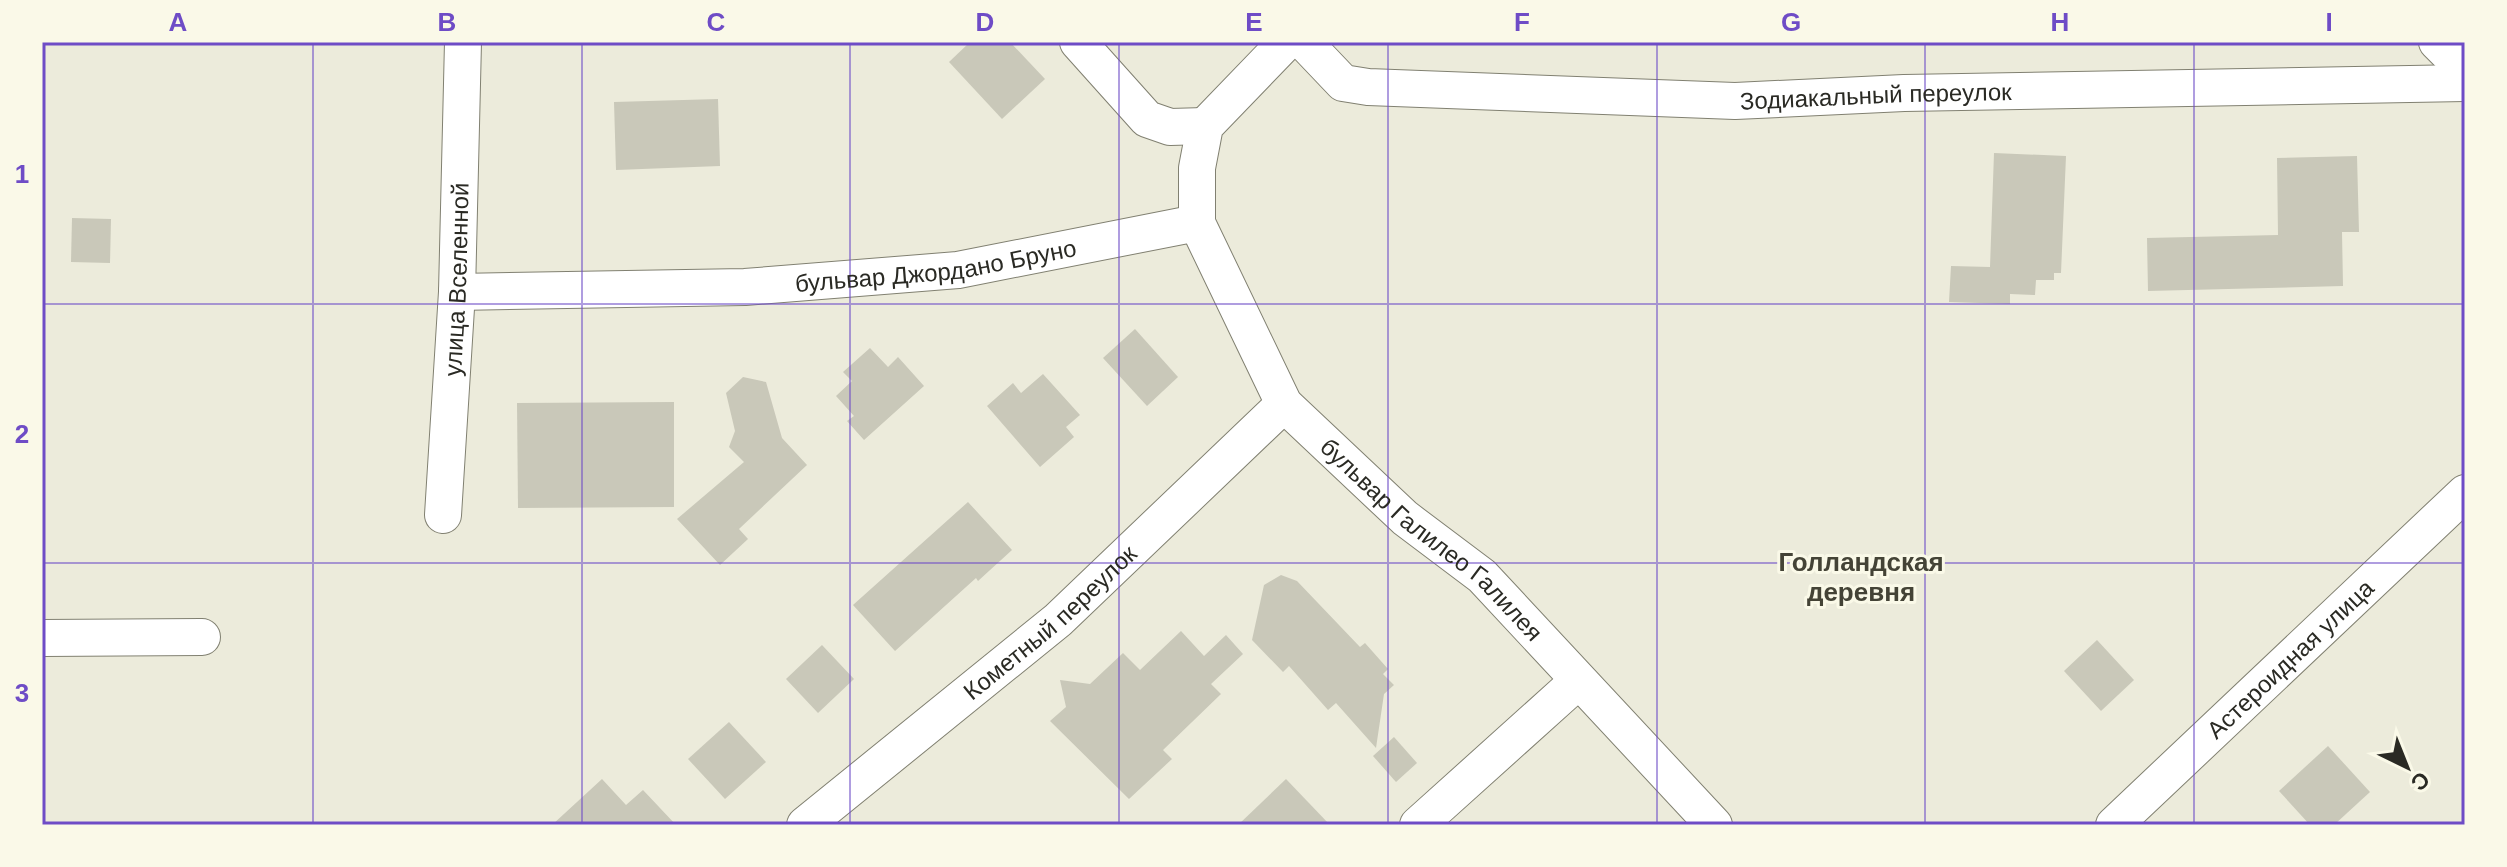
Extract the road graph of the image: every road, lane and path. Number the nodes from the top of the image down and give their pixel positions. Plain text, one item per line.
1 (463, 42) edge
2 (1078, 42) edge
3 (1286, 42) edge
4 (1304, 42) edge
5 (2437, 42) edge
6 (2465, 70) edge
7 (2465, 83) edge
8 (1205, 126) junction
9 (1197, 223) junction
10 (457, 292) junction
11 (1284, 404) junction
12 (2465, 493) edge
13 (443, 515) dead end
14 (202, 637) dead end
15 (42, 638) edge
16 (1578, 681) junction
17 (805, 825) edge
18 (1418, 825) edge
19 (1714, 825) edge
20 (2114, 825) edge

1 - 10 street, улица Вселенной
2 - 8 street
3 - 8 street
4 - 7 street, Зодиакальный переулок
5 - 6 street
8 - 9 street
9 - 10 street, бульвар Джордано Бруно
9 - 11 street, бульвар Галилео Галилея
10 - 13 street, улица Вселенной
11 - 16 street, бульвар Галилео Галилея
11 - 17 street, Кометный переулок
12 - 20 street, Астероидная улица
14 - 15 street
16 - 18 street
16 - 19 street, бульвар Галилео Галилея

